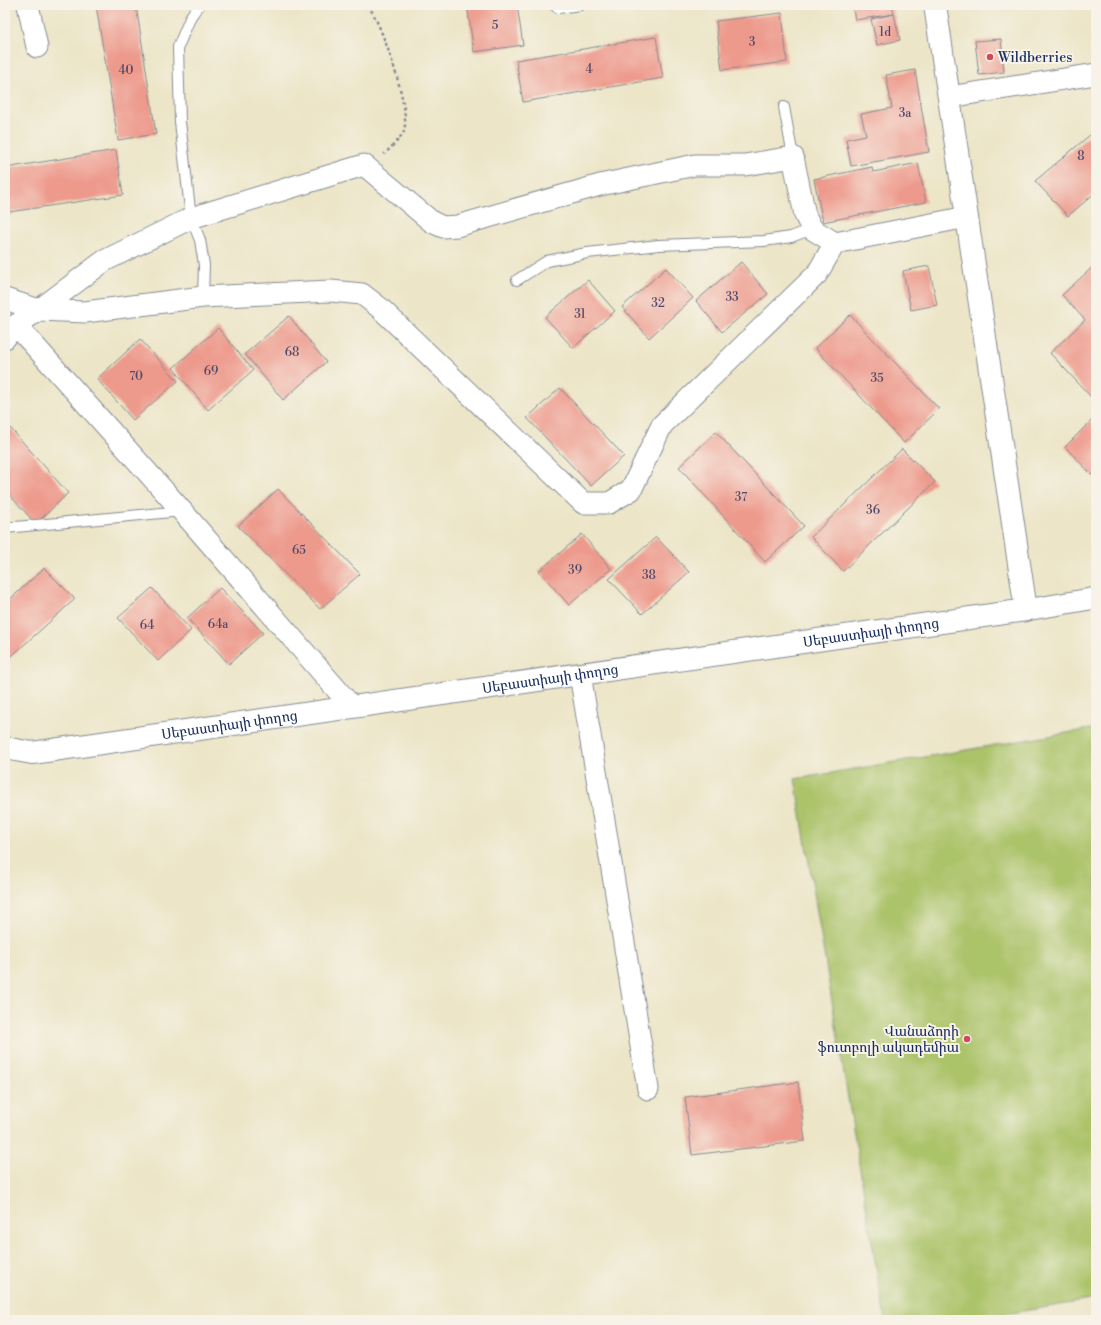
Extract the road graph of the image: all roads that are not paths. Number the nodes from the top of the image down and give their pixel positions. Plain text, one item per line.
1 (28, 5) edge
2 (199, 5) edge
3 (554, 5) edge
4 (580, 5) edge
5 (935, 5) edge
6 (37, 47) dead end
7 (1096, 74) edge
8 (949, 97) junction
9 (784, 107) dead end
10 (793, 157) junction
11 (967, 217) junction
12 (190, 218) junction
13 (812, 229) junction
14 (835, 243) junction
15 (517, 280) dead end
16 (203, 297) junction
17 (5, 299) edge
18 (39, 310) junction
19 (10, 332) edge
20 (182, 511) junction
21 (5, 528) edge
22 (1096, 598) edge
23 (1026, 610) junction
24 (580, 674) junction
25 (352, 707) junction
26 (5, 748) edge
27 (648, 1089) dead end

1 - 6 street
2 - 12 lane
3 - 4 lane
5 - 8 street
7 - 8 street
8 - 11 street
9 - 10 lane
10 - 12 street
10 - 13 street
11 - 14 street
11 - 23 street
12 - 16 lane
12 - 18 street
13 - 14 street
13 - 15 lane
14 - 16 street
16 - 18 street
17 - 18 street
18 - 19 street
19 - 20 street
20 - 21 lane
20 - 25 street
22 - 23 street, Սեբաստիայի փողոց
23 - 24 street, Սեբաստիայի փողոց
24 - 25 street, Սեբաստիայի փողոց
24 - 27 street
25 - 26 street, Սեբաստիայի փողոց

